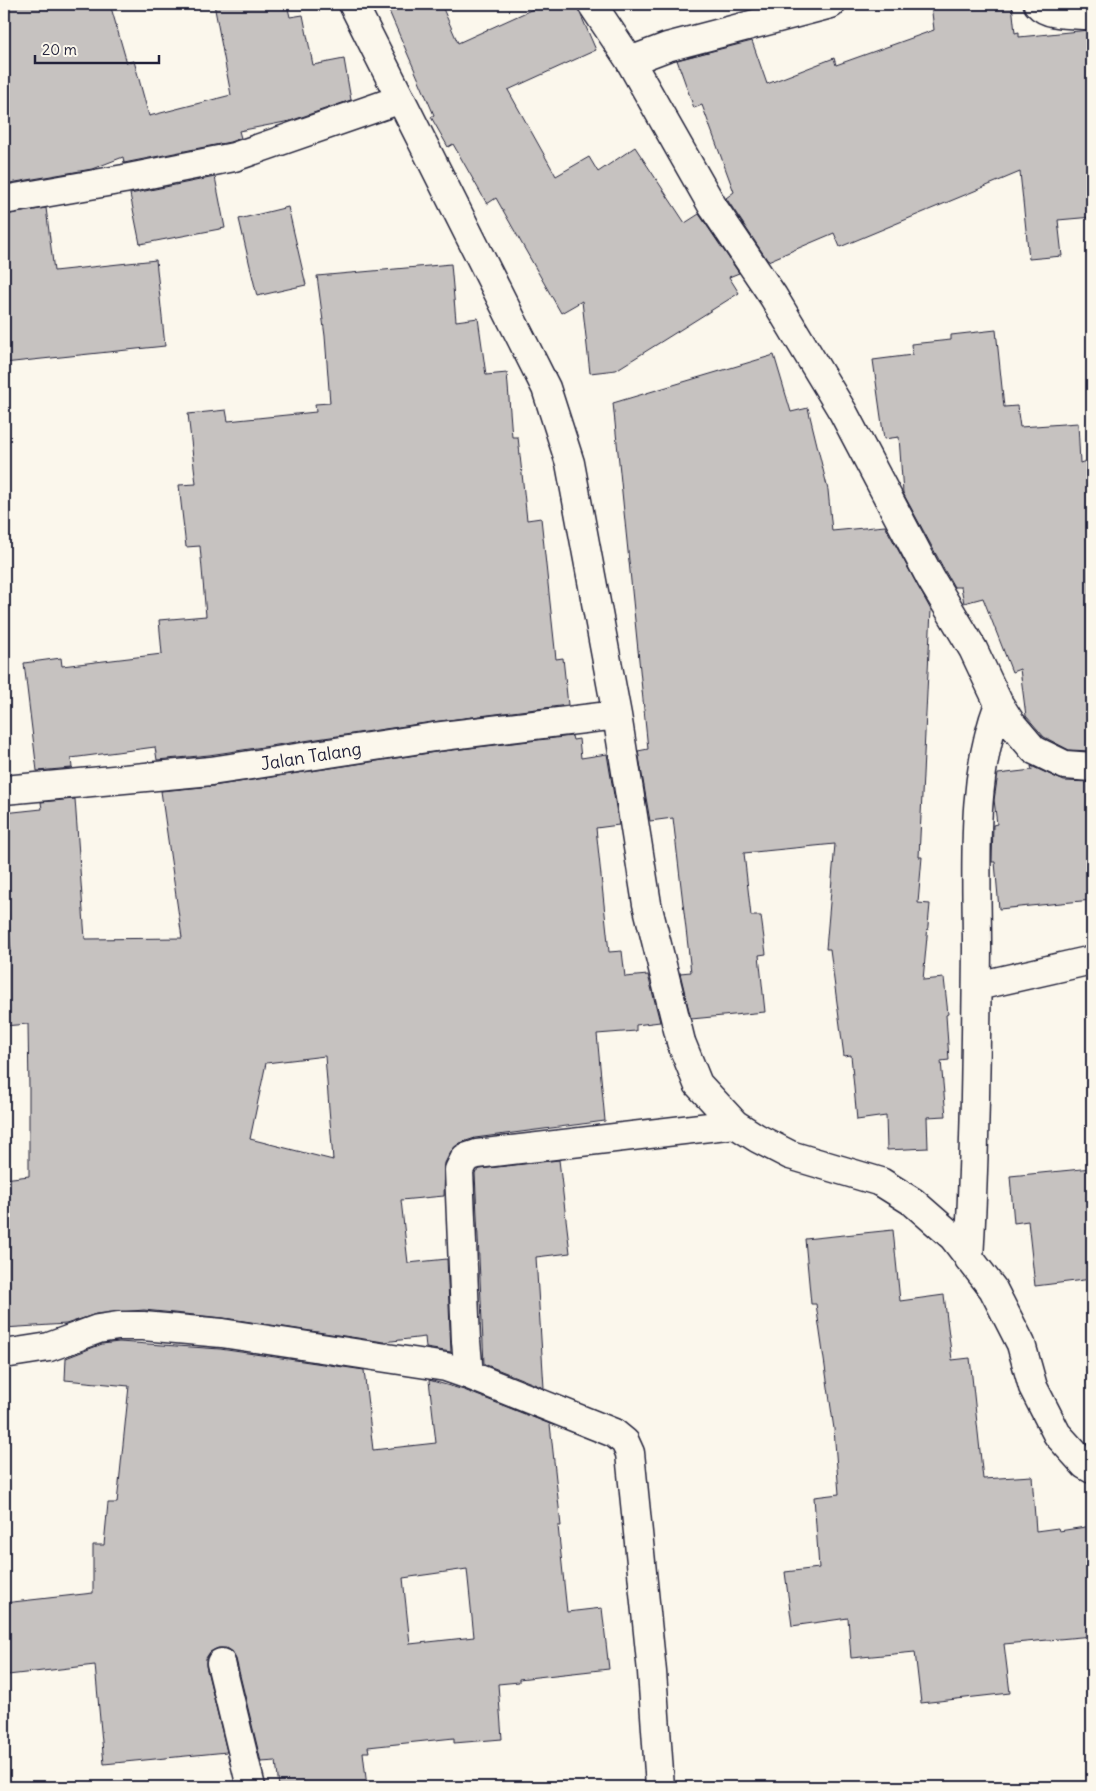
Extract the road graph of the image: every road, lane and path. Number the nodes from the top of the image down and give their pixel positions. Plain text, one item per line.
1 (353, 4) edge
2 (592, 4) edge
3 (831, 4) edge
4 (1038, 4) edge
5 (1088, 15) dead end
6 (630, 61) junction
7 (401, 99) junction
8 (4, 200) edge
9 (999, 704) junction
10 (617, 715) junction
11 (1092, 767) edge
12 (4, 790) edge
13 (1092, 960) edge
14 (976, 986) junction
15 (735, 1124) junction
16 (970, 1259) junction
17 (4, 1354) edge
18 (469, 1375) junction
19 (1092, 1469) edge
20 (221, 1663) dead end
21 (251, 1787) edge
22 (660, 1787) edge

1 - 7 street
2 - 6 street
3 - 6 street
4 - 5 street
6 - 9 street
7 - 8 street
7 - 10 street
9 - 11 street
9 - 14 street
10 - 12 street, Jalan Talang
10 - 15 street
13 - 14 street
14 - 16 street
15 - 16 street
15 - 18 street
16 - 19 street
17 - 18 street
18 - 22 street
20 - 21 street

